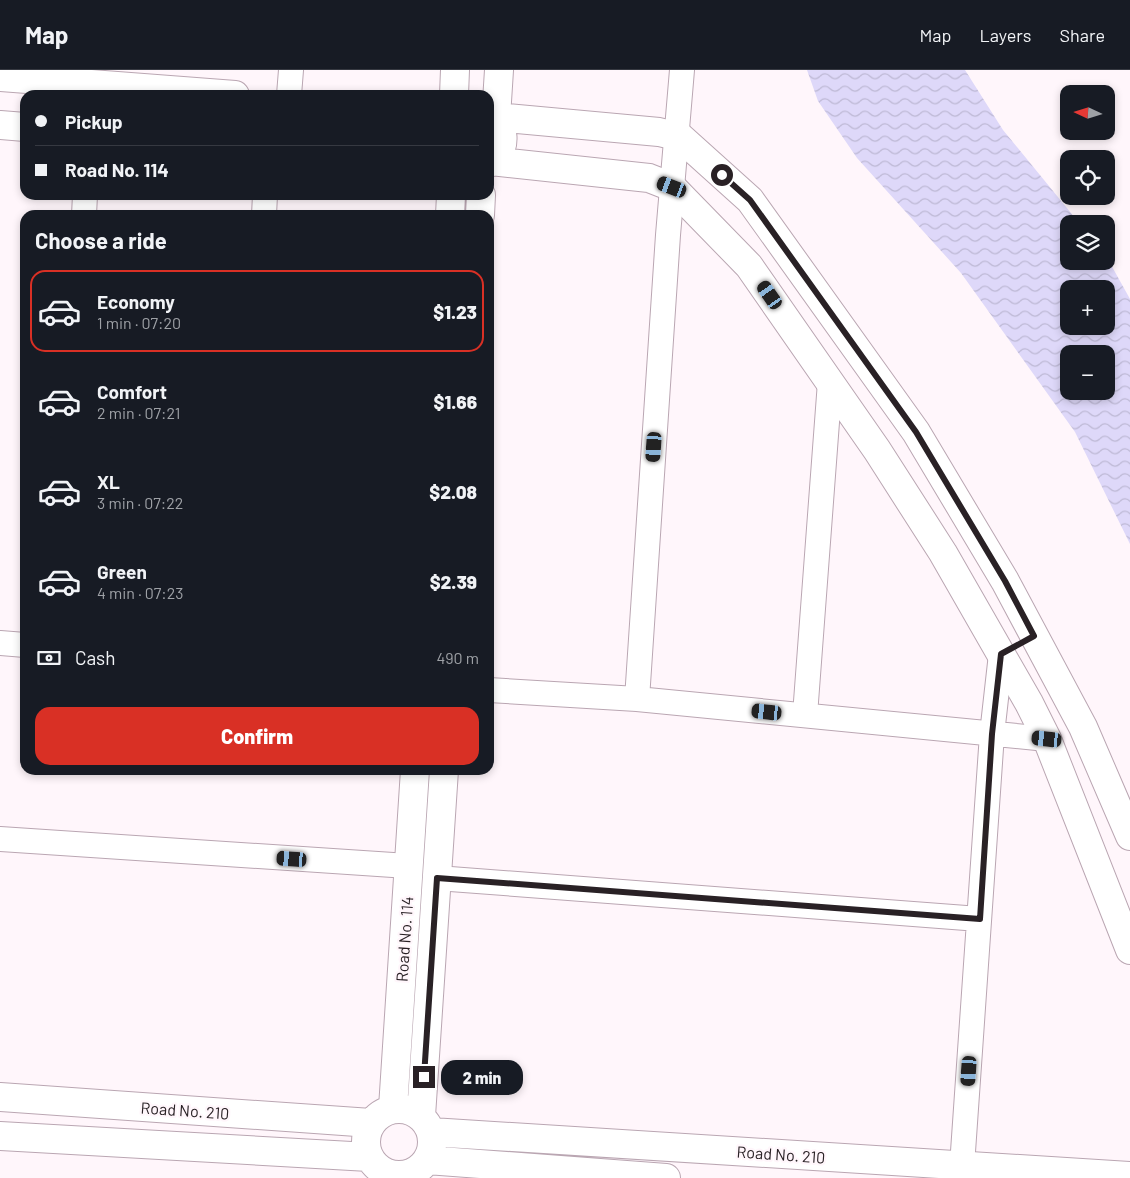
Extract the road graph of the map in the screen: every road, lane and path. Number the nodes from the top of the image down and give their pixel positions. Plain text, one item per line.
1 (291, 70) edge
2 (455, 70) edge
3 (499, 70) edge
4 (682, 70) edge
5 (0, 77) edge
6 (94, 77) edge
7 (196, 90) edge
8 (289, 90) edge
9 (454, 90) edge
10 (494, 101) edge
11 (494, 114) edge
12 (494, 117) edge
13 (0, 125) edge
14 (20, 127) edge
15 (676, 136) junction
16 (494, 156) edge
17 (494, 162) edge
18 (672, 187) junction
19 (830, 382) junction
20 (1034, 636) junction
21 (0, 643) edge
22 (20, 645) edge
23 (1001, 654) junction
24 (494, 690) edge
25 (637, 699) junction
26 (805, 715) junction
27 (1083, 727) junction
28 (992, 734) junction
29 (1047, 739) junction
30 (414, 775) edge
31 (444, 775) edge
32 (1130, 836) edge
33 (0, 839) edge
34 (408, 866) junction
35 (437, 878) junction
36 (980, 919) junction
37 (1130, 950) edge
38 (0, 1097) edge
39 (382, 1116) junction
40 (426, 1124) junction
41 (0, 1136) edge
42 (962, 1166) junction
43 (374, 1168) edge
44 (423, 1168) edge
45 (1130, 1176) edge
46 (666, 1178) edge

1 - 8 street
2 - 9 street
3 - 10 street
4 - 15 street
5 - 6 street
6 - 7 street
11 - 15 street
12 - 16 street
13 - 14 street
15 - 18 street
15 - 20 street
17 - 18 street
18 - 19 street
18 - 25 street
19 - 23 street
19 - 26 street
20 - 23 street
20 - 27 street
21 - 22 street
23 - 28 street
23 - 29 street
24 - 25 street
25 - 26 street
26 - 28 street
27 - 29 street
27 - 32 street
28 - 29 street
28 - 36 street
29 - 37 street
30 - 34 street, Road No. 114
31 - 35 street, Road No. 114
33 - 34 street
34 - 39 street, Road No. 114
35 - 36 street
35 - 40 street, Road No. 114
36 - 42 street
38 - 39 street, Road No. 210
39 - 40 street, Road No. 210
39 - 43 street
40 - 42 street, Road No. 210
40 - 44 street
41 - 43 street
42 - 45 street, Road No. 210
43 - 44 street
44 - 46 street

